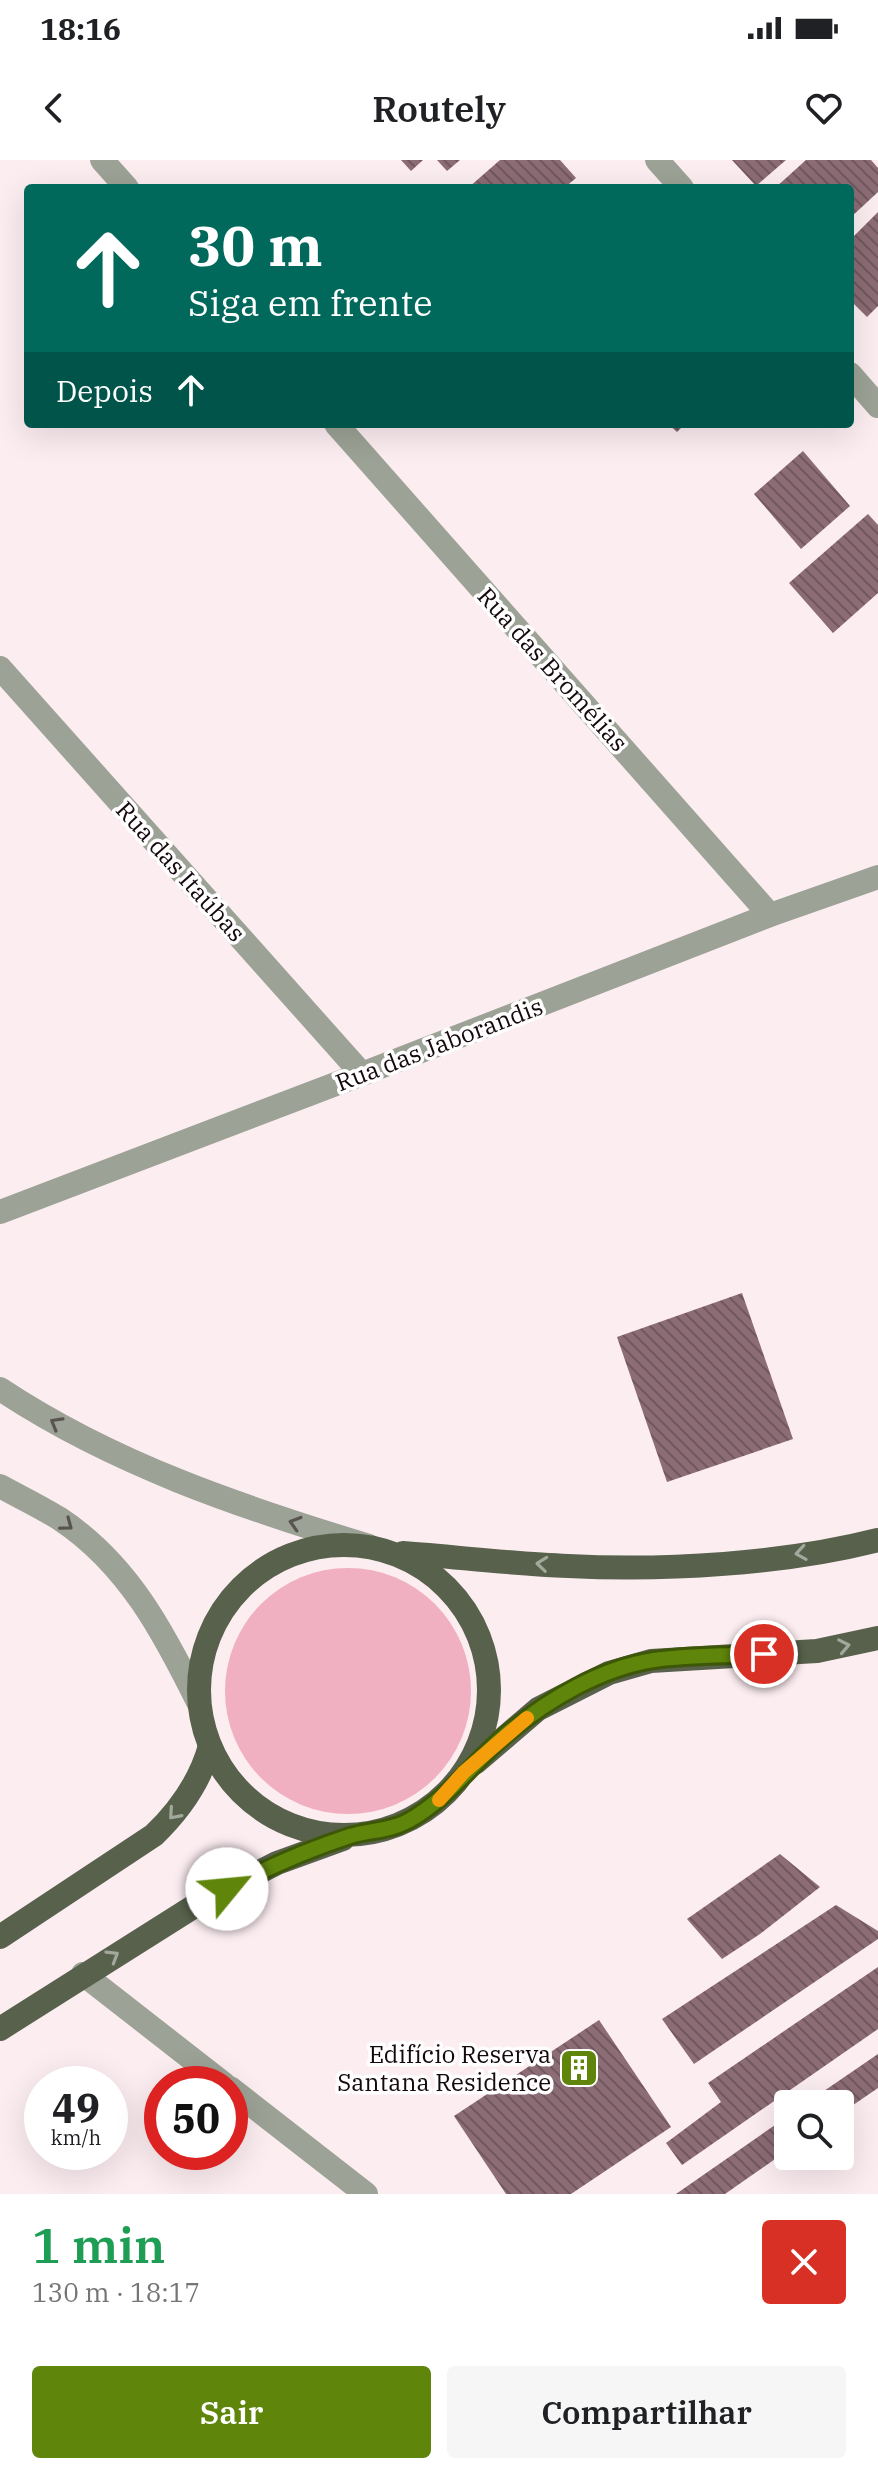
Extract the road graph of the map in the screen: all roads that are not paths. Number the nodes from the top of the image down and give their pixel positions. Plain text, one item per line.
1 (102, 160) edge
2 (657, 160) edge
3 (123, 184) edge
4 (678, 184) edge
5 (854, 379) edge
6 (878, 406) edge
7 (340, 428) edge
8 (0, 668) edge
9 (878, 877) edge
10 (770, 915) junction
11 (362, 1074) junction
12 (0, 1212) edge
13 (0, 1389) edge
14 (0, 1486) edge
15 (878, 1540) edge
16 (369, 1546) junction
17 (395, 1553) junction
18 (878, 1638) edge
19 (199, 1704) junction
20 (210, 1746) junction
21 (464, 1772) junction
22 (353, 1835) junction
23 (0, 1937) edge
24 (83, 1974) junction
25 (0, 2029) edge
26 (201, 2066) edge
27 (248, 2102) edge
28 (366, 2194) edge

1 - 3 street
2 - 4 street
5 - 6 street
7 - 10 street, Rua das Bromélias
8 - 11 street, Rua das Itaúbas
9 - 10 street, Rua das Jaborandis
10 - 11 street, Rua das Jaborandis
11 - 12 street, Rua das Jaborandis
16 -> 13 street
14 -> 19 street
15 -> 17 main road
16 - 17 main road
16 - 19 main road
17 - 21 main road
21 -> 18 main road
19 - 20 main road
20 - 22 main road
20 -> 23 main road
21 - 22 main road
24 -> 22 main road
24 - 25 main road
24 - 26 street
27 - 28 street

